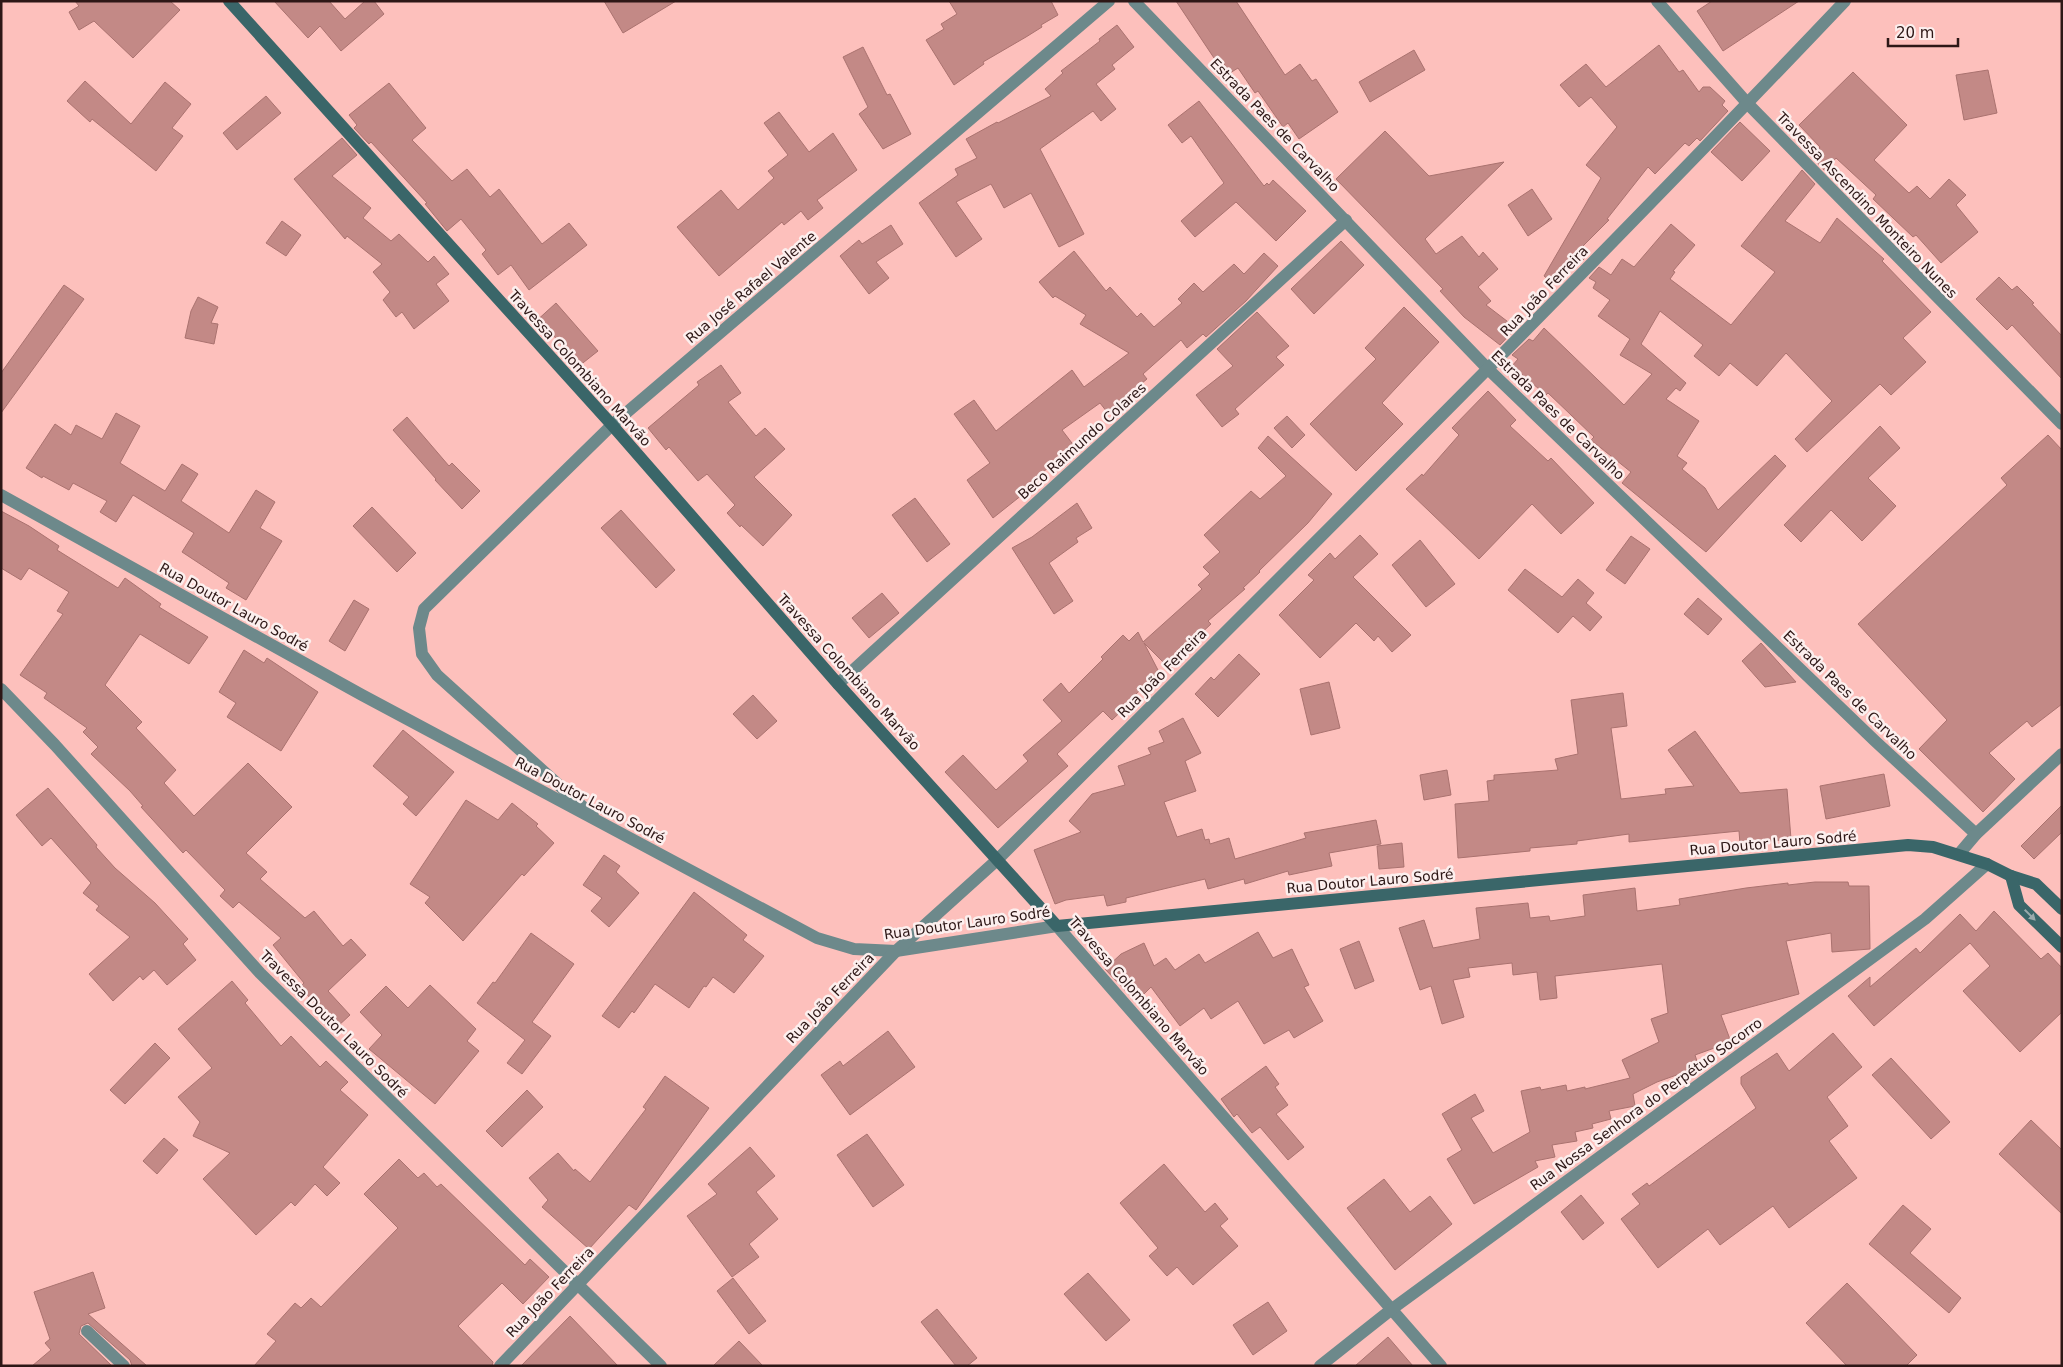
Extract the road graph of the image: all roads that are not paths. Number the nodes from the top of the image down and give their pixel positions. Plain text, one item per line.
1 (229, 1) edge
2 (1109, 1) edge
3 (1134, 1) edge
4 (1657, 1) edge
5 (1846, 1) edge
6 (1748, 104) junction
7 (1346, 220) junction
8 (1488, 369) junction
9 (2062, 424) edge
10 (612, 425) junction
11 (1, 495) edge
12 (838, 684) junction
13 (1, 689) edge
14 (2062, 754) edge
15 (599, 822) junction
16 (1976, 834) junction
17 (1959, 854) junction
18 (997, 860) junction
19 (1987, 864) junction
20 (2011, 876) junction
21 (2062, 909) edge
22 (1057, 926) junction
23 (2062, 946) edge
24 (896, 951) junction
25 (578, 1285) junction
26 (1392, 1309) junction
27 (87, 1331) dead end
28 (124, 1366) edge
29 (500, 1366) edge
30 (662, 1366) edge
31 (1320, 1366) edge
32 (1442, 1366) edge

1 - 10 main road, Travessa Colombiano Marvão
2 - 10 street, Rua José Rafael Valente
3 - 7 street, Estrada Paes de Carvalho
4 - 6 street, Travessa Ascendino Monteiro Nunes
5 - 6 street, Rua João Ferreira
6 - 8 street, Rua João Ferreira
6 - 9 street, Travessa Ascendino Monteiro Nunes
7 - 8 street, Estrada Paes de Carvalho
7 - 12 street, Beco Raimundo Colares
8 - 16 street, Estrada Paes de Carvalho
8 - 18 street, Rua João Ferreira
10 - 12 main road, Travessa Colombiano Marvão
10 - 15 street, Rua José Rafael Valente
11 - 15 street, Rua Doutor Lauro Sodré
12 - 18 main road, Travessa Colombiano Marvão
13 - 25 street, Travessa Doutor Lauro Sodré
14 - 16 street
15 - 24 street, Rua Doutor Lauro Sodré
16 - 17 street
17 - 19 main road, Rua Doutor Lauro Sodré
17 - 22 main road, Rua Doutor Lauro Sodré
18 - 22 main road, Travessa Colombiano Marvão
18 - 24 street, Rua João Ferreira
19 - 20 main road, Rua Doutor Lauro Sodré
19 - 26 street, Rua Nossa Senhora do Perpétuo Socorro
20 - 21 main road
20 -> 23 main road
22 - 24 street, Rua Doutor Lauro Sodré
22 - 26 street, Travessa Colombiano Marvão
24 - 25 street, Rua João Ferreira
25 - 29 street, Rua João Ferreira
25 - 30 street, Travessa Doutor Lauro Sodré
26 - 31 street, Rua Nossa Senhora do Perpétuo Socorro
26 - 32 street, Travessa Colombiano Marvão
27 - 28 street

